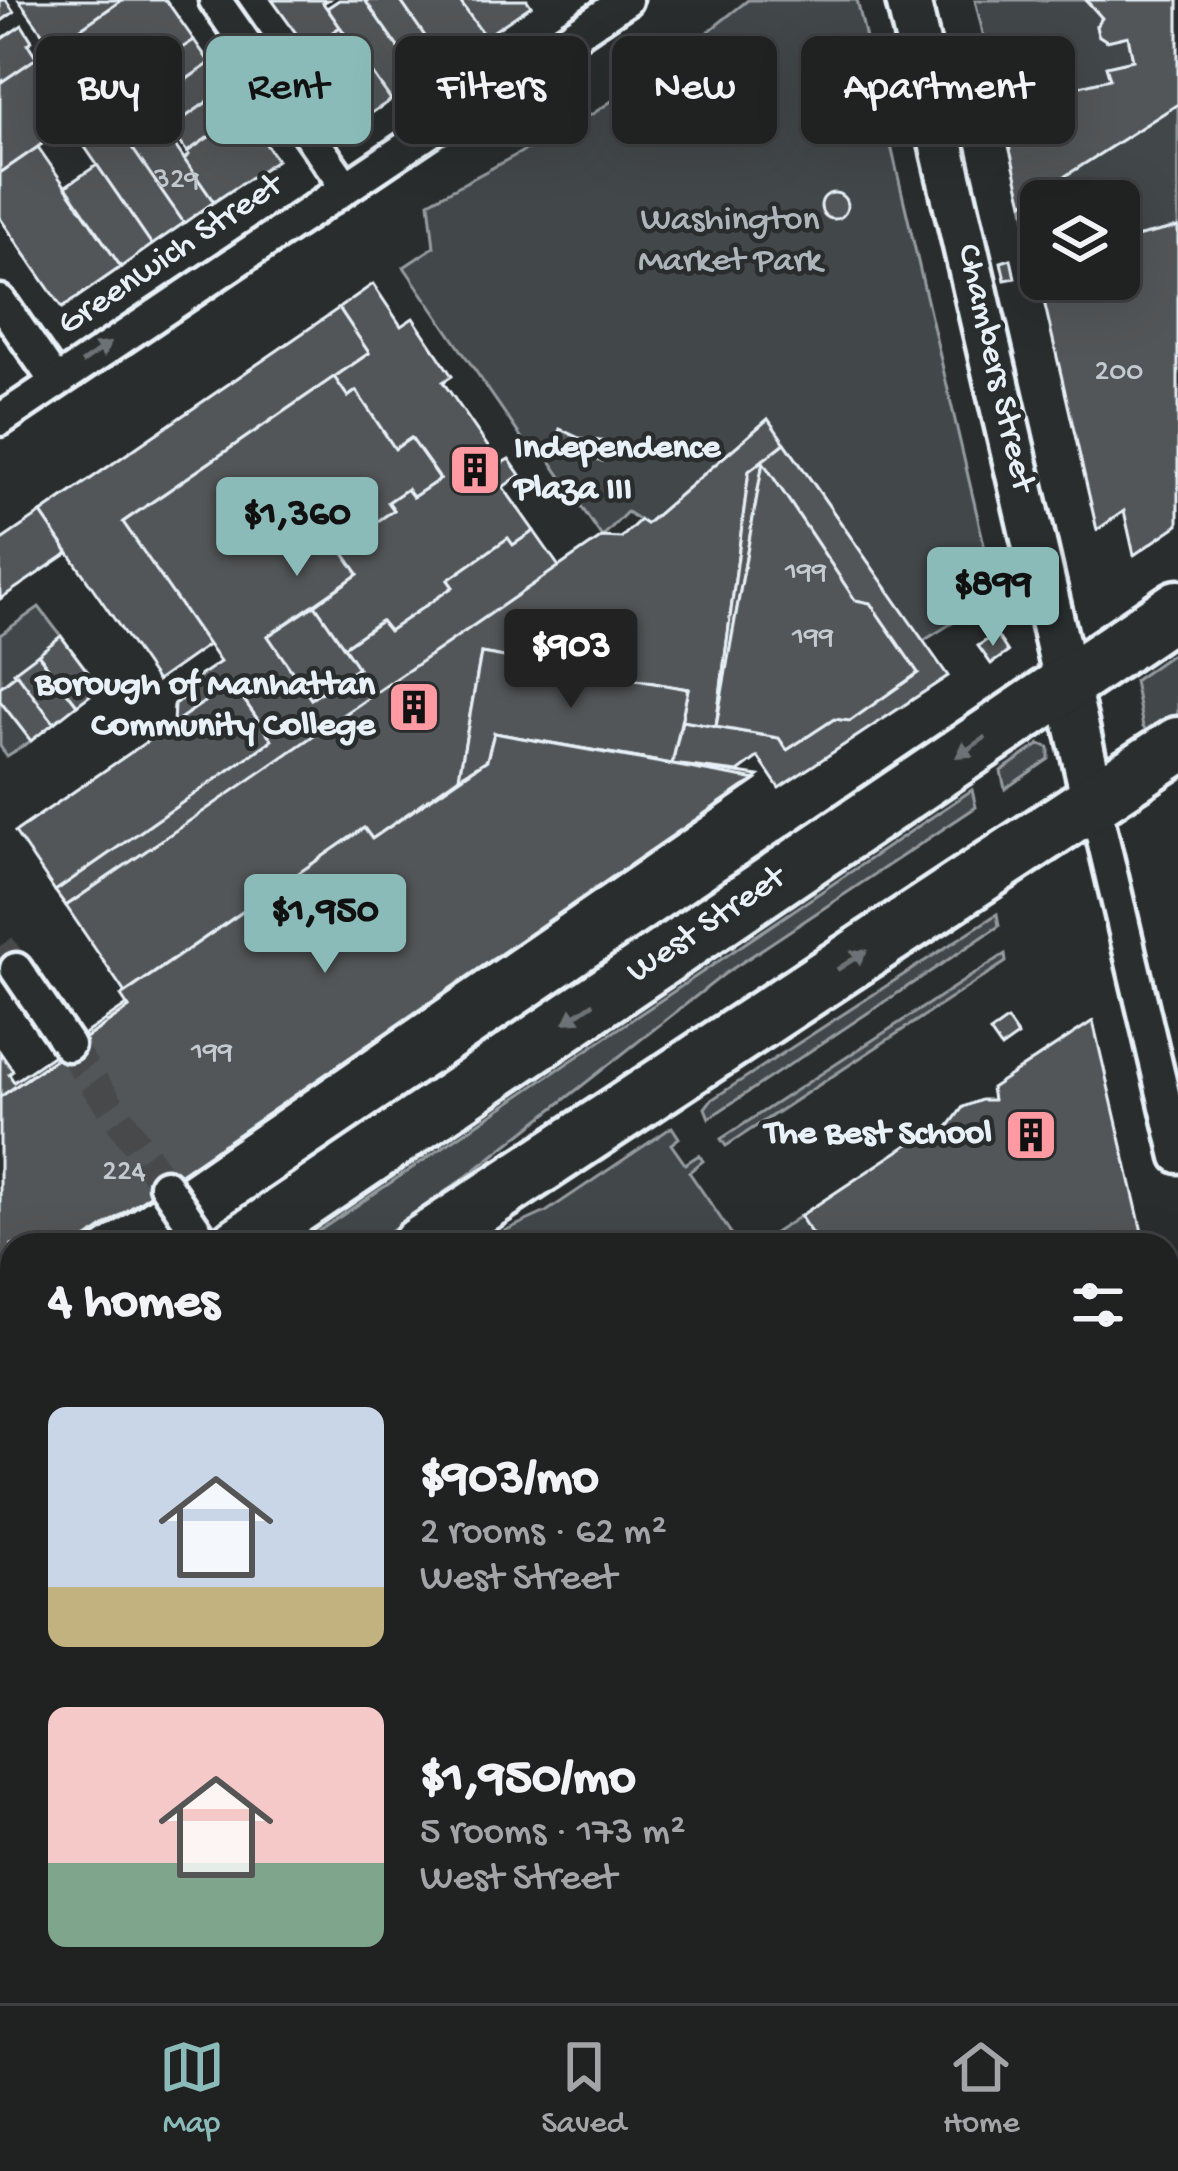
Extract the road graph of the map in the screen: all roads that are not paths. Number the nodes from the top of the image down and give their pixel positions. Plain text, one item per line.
1 (626, 0) edge
2 (908, 0) edge
3 (217, 2) edge
4 (594, 9) edge
5 (345, 186) junction
6 (0, 301) edge
7 (56, 381) junction
8 (0, 420) edge
9 (1178, 608) edge
10 (1067, 681) junction
11 (1178, 745) edge
12 (1094, 801) junction
13 (16, 968) tunnel mouth
14 (68, 1045) tunnel mouth
15 (1178, 1157) edge
16 (165, 1185) tunnel mouth
17 (198, 1233) edge
18 (256, 1233) edge
19 (438, 1233) edge

1 - 4 street, Greenwich Street
2 - 10 main road, Chambers Street
3 - 5 street
4 - 5 street, Greenwich Street
7 -> 5 street, Greenwich Street
6 - 7 street
7 - 8 street, Greenwich Street
9 - 10 highway, West Street
10 - 12 main road, Chambers Street
10 -> 18 highway, West Street
11 - 12 highway
12 - 15 street, Chambers Street
19 -> 12 highway
13 - 14 street
16 - 17 street

